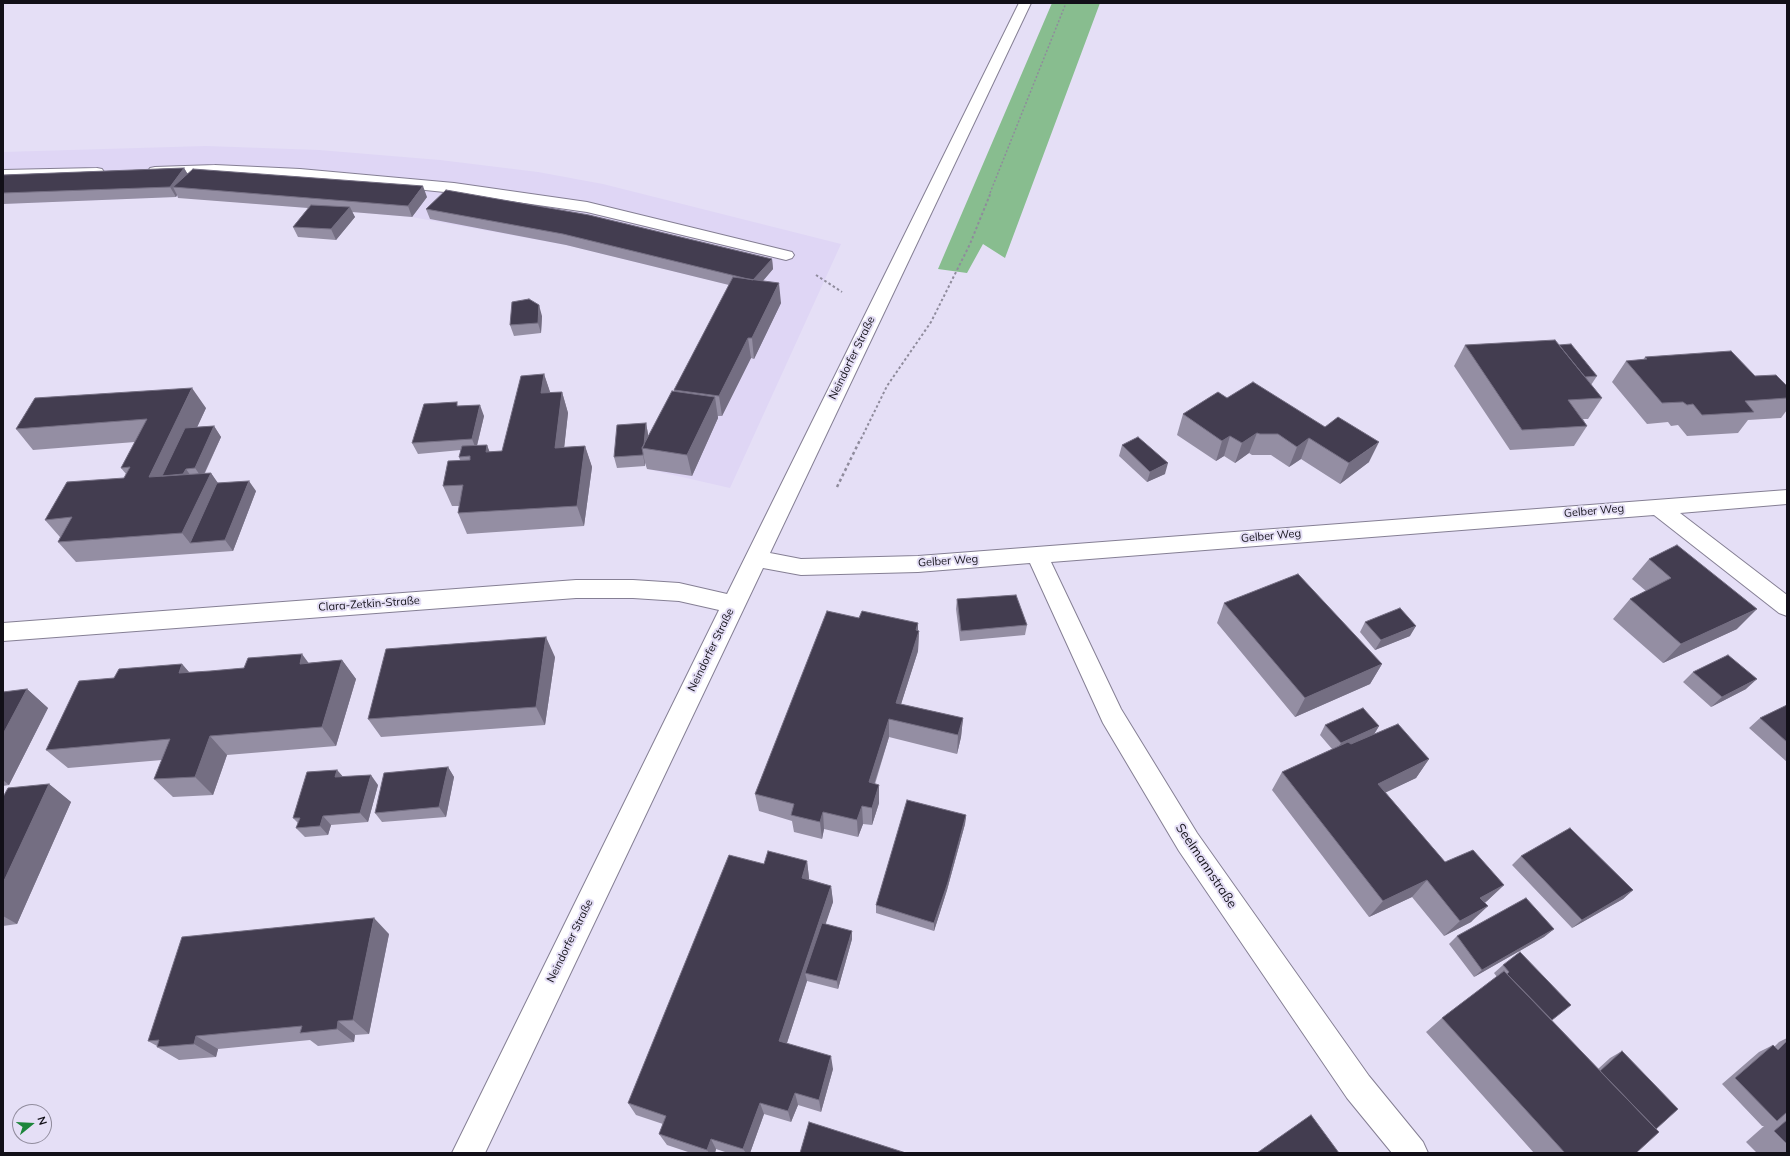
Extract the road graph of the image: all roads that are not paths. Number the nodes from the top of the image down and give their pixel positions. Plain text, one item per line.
1 (1025, 3) edge
2 (109, 172) edge
3 (140, 172) edge
4 (3, 174) edge
5 (786, 255) road end
6 (1787, 497) edge
7 (1657, 506) junction
8 (1037, 555) junction
9 (756, 558) junction
10 (733, 604) junction
11 (1787, 607) edge
12 (3, 632) edge
13 (468, 1153) edge
14 (1412, 1153) edge

1 - 9 street, Neindorfer Straße
2 - 4 street
3 - 5 street
6 - 7 street, Gelber Weg
7 - 8 street, Gelber Weg
7 - 11 street
8 - 9 street, Gelber Weg
8 - 14 street, Seelmannstraße
9 - 10 street, Neindorfer Straße
10 - 12 street, Clara-Zetkin-Straße
10 - 13 street, Neindorfer Straße

